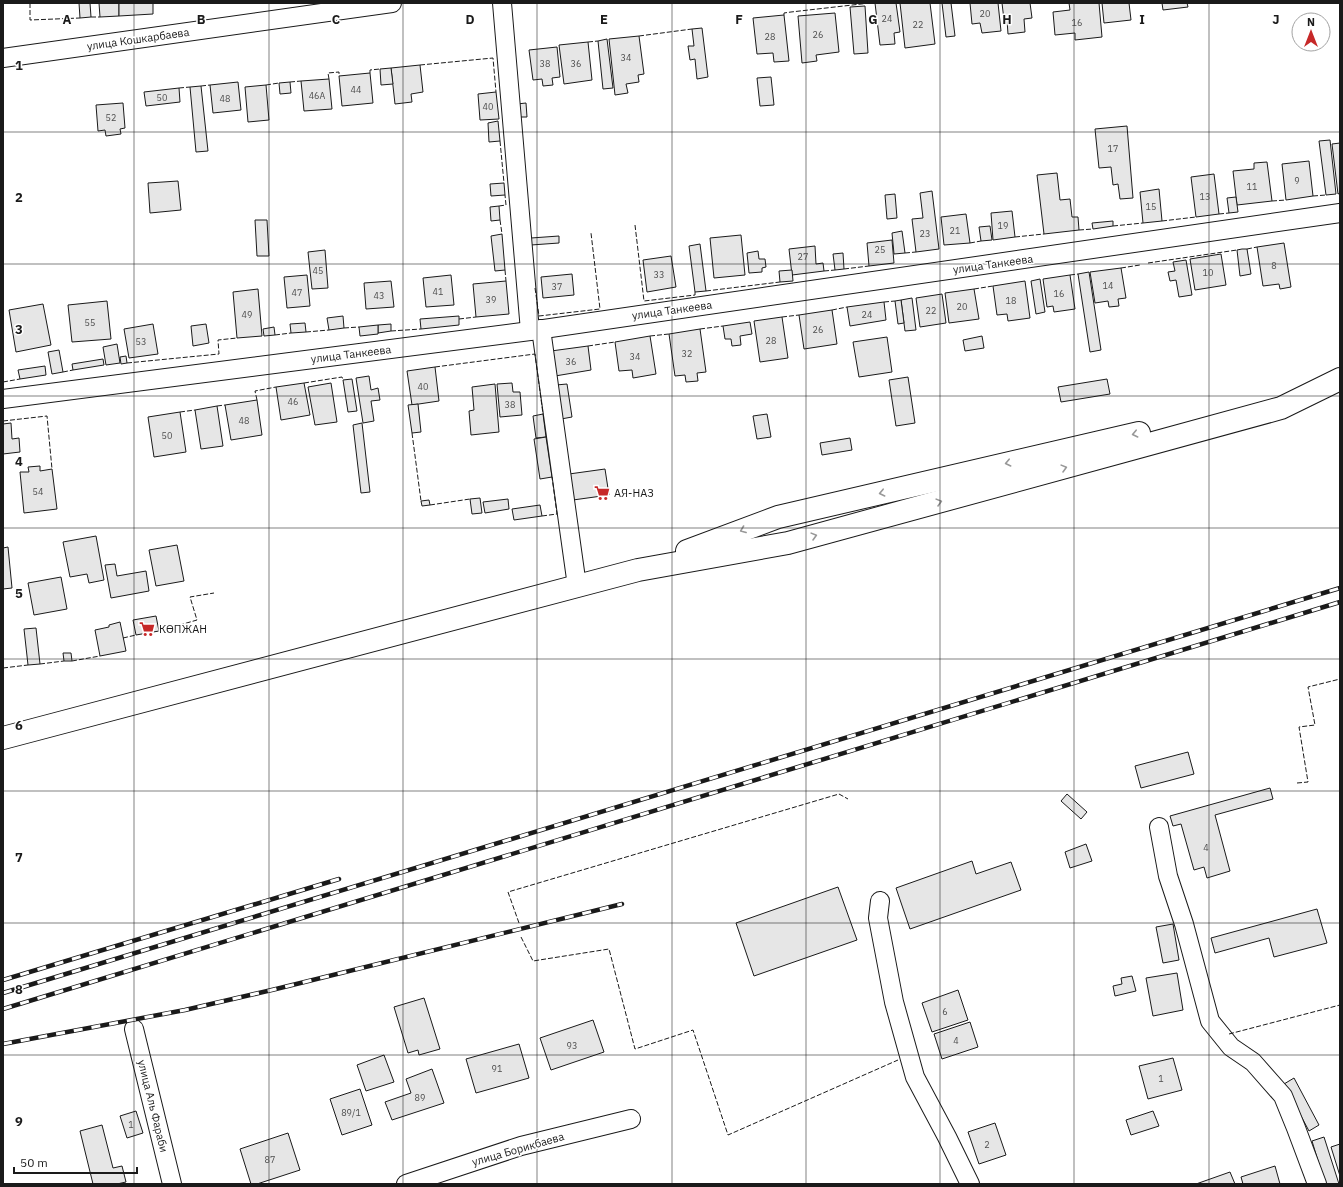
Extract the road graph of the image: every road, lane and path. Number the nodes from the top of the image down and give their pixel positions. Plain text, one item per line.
1 (392, 3) edge
2 (502, 3) edge
3 (3, 58) edge
4 (1340, 213) edge
5 (536, 330) junction
6 (1340, 379) edge
7 (3, 399) edge
8 (1216, 427) junction
9 (778, 517) junction
10 (788, 543) junction
11 (638, 570) junction
12 (577, 586) junction
13 (3, 738) edge
14 (1159, 827) dead end
15 (880, 900) dead end
16 (134, 1029) dead end
17 (631, 1119) dead end
18 (172, 1184) edge
19 (406, 1184) edge
20 (970, 1184) edge
21 (1317, 1184) edge

1 - 3 street, улица Кошкарбаева
2 - 5 street
4 - 5 street, улица Танкеева
5 - 7 street, улица Танкеева
5 - 12 street
6 - 8 main road
8 -> 9 main road
10 -> 8 main road
9 - 10 main road
9 -> 11 main road
10 - 11 main road
11 - 12 main road
12 - 13 main road
14 - 21 street
15 - 20 street
16 - 18 street, улица Аль Фараби
17 - 19 street, улица Борикбаева

